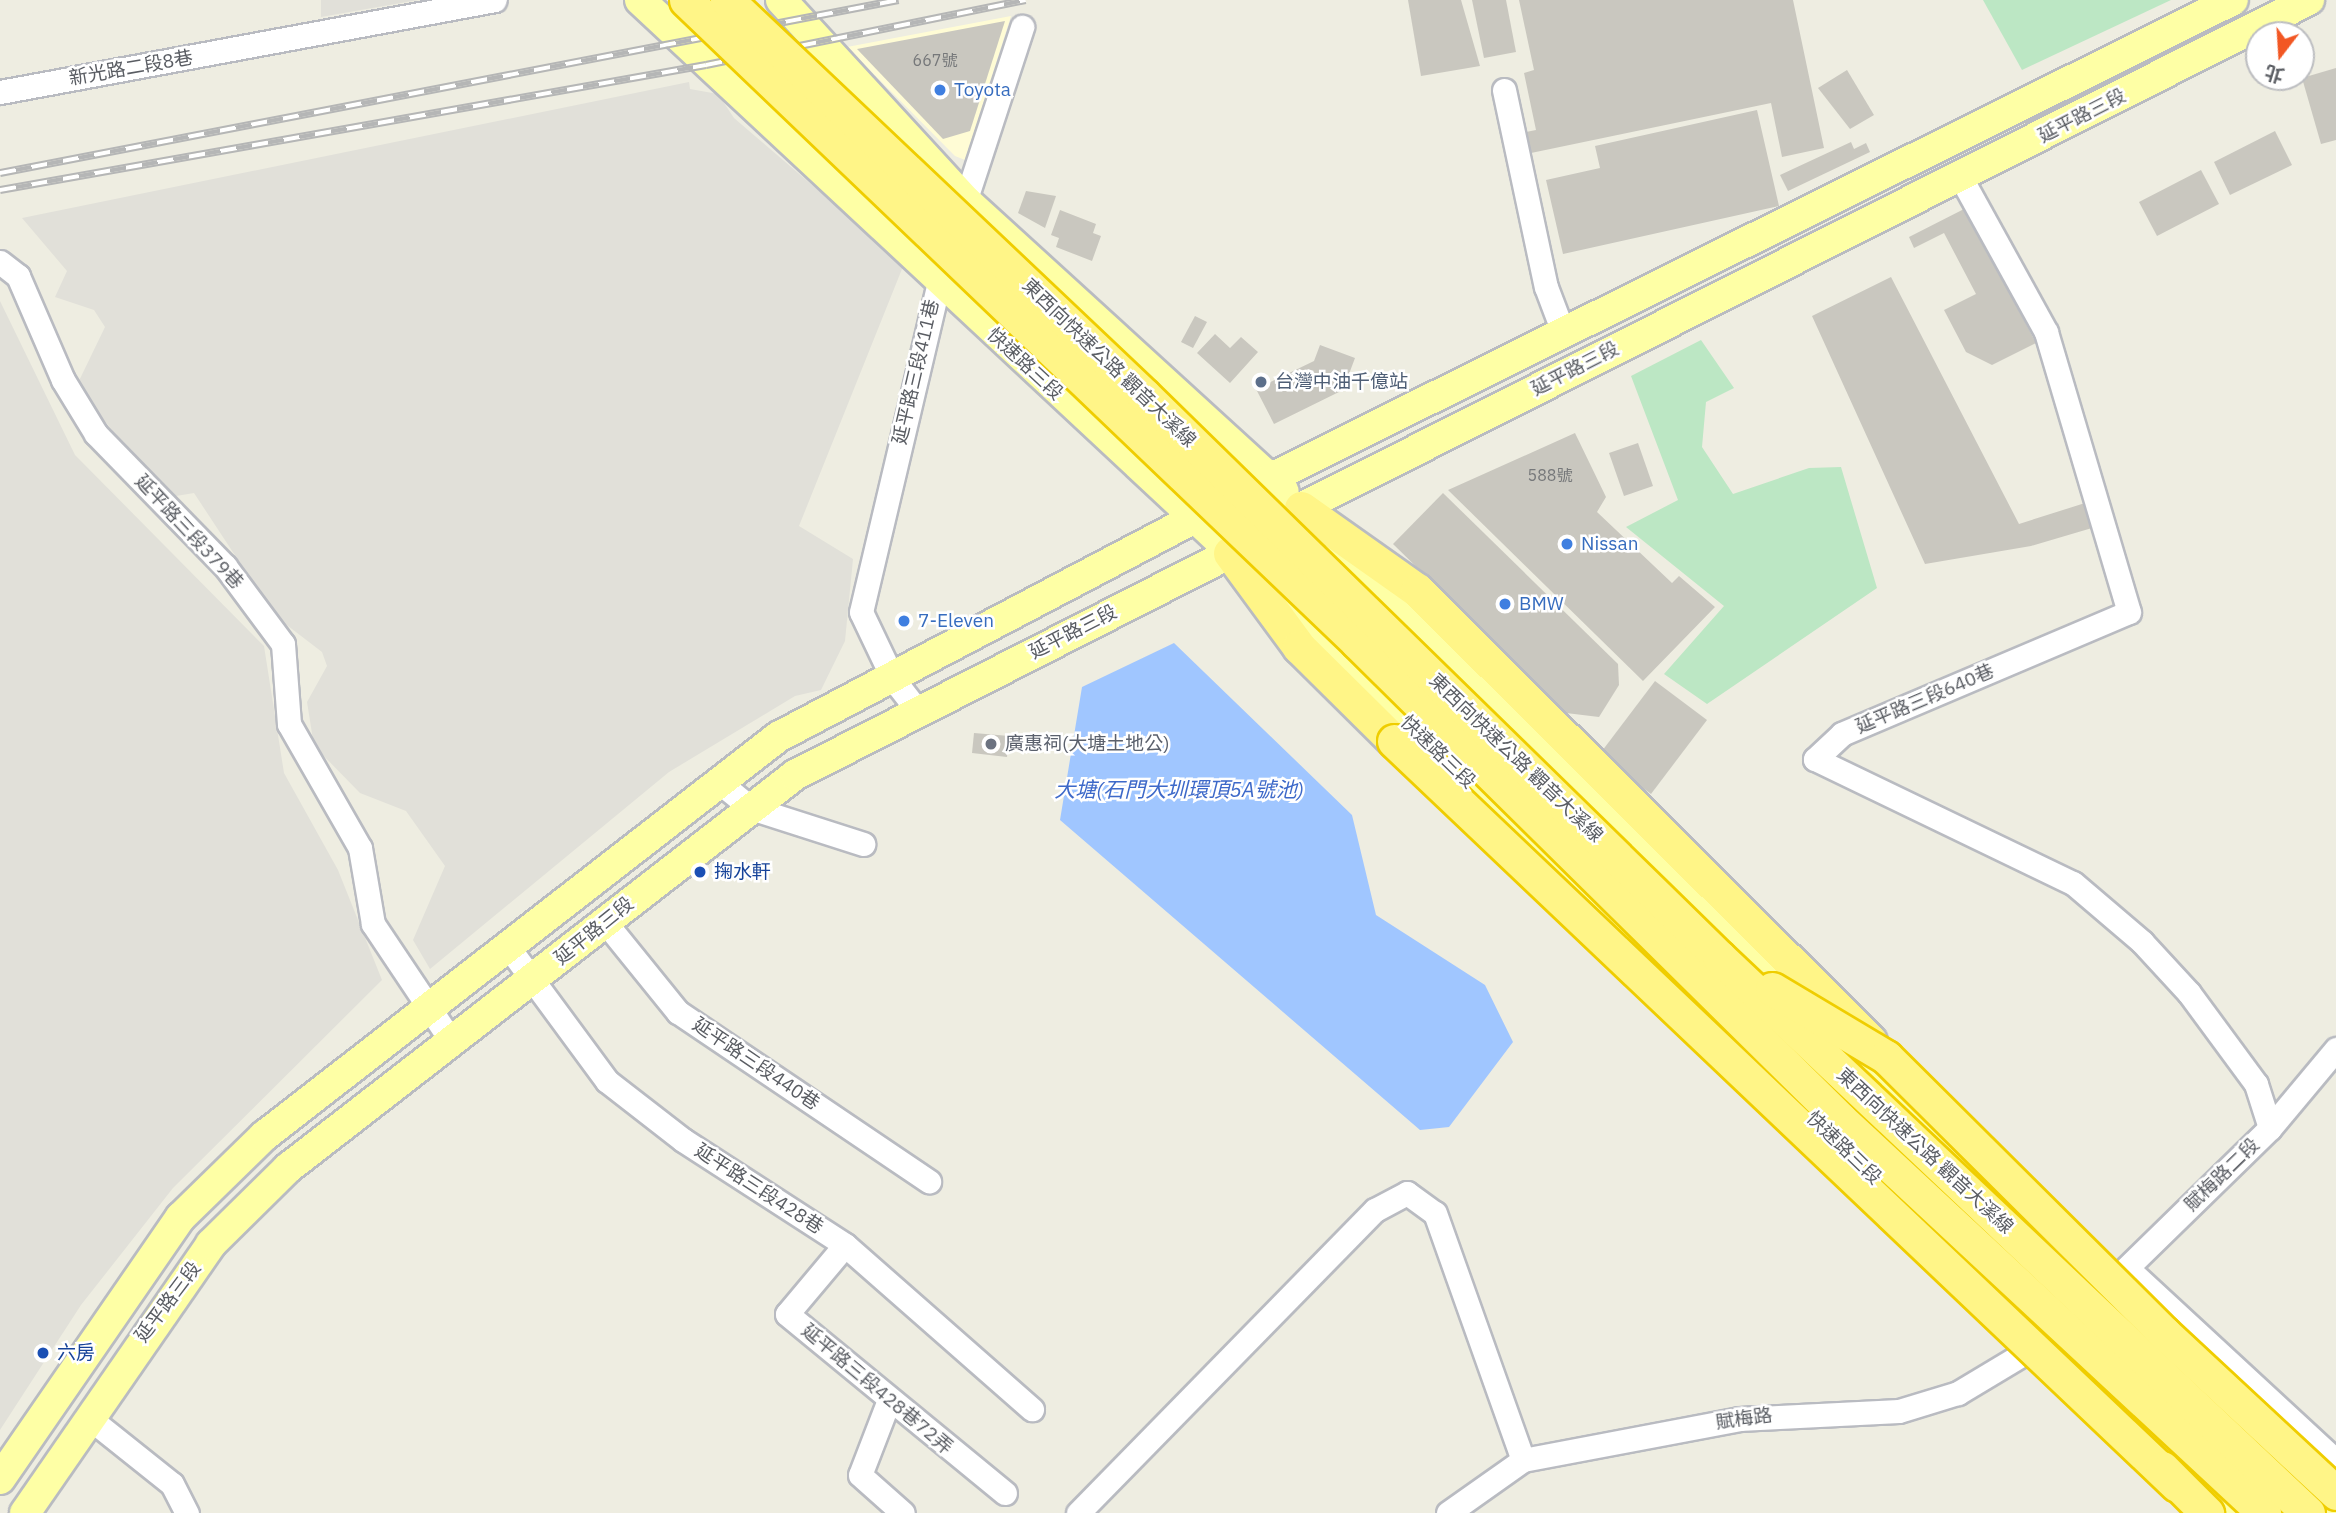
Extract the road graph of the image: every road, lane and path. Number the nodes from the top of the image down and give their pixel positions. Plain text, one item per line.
1 (495, 0) edge
2 (640, 0) edge
3 (686, 0) edge
4 (727, 0) edge
5 (781, 0) edge
6 (2233, 0) edge
7 (2309, 0) edge
8 (1022, 27) dead end
9 (1504, 90) dead end
10 (0, 92) edge
11 (1961, 178) junction
12 (1846, 191) junction
13 (966, 201) junction
14 (1863, 228) junction
15 (0, 262) edge
16 (937, 283) junction
17 (1106, 329) junction
18 (1563, 332) junction
19 (1577, 367) junction
20 (1043, 380) junction
21 (1271, 478) junction
22 (1301, 508) junction
23 (1197, 521) junction
24 (1230, 553) junction
25 (893, 679) junction
26 (918, 711) junction
27 (719, 782) junction
28 (751, 808) junction
29 (863, 844) dead end
30 (605, 922) junction
31 (509, 948) junction
32 (1719, 957) junction
33 (530, 982) junction
34 (426, 1007) junction
35 (450, 1039) junction
36 (2336, 1049) edge
37 (1886, 1057) junction
38 (1840, 1119) junction
39 (2270, 1128) junction
40 (929, 1181) dead end
41 (845, 1245) junction
42 (2127, 1268) junction
43 (2101, 1293) junction
44 (2031, 1348) junction
45 (889, 1400) junction
46 (1032, 1409) dead end
47 (88, 1417) junction
48 (1523, 1460) junction
49 (2336, 1461) edge
50 (0, 1479) edge
51 (1005, 1493) dead end
52 (2336, 1493) edge
53 (2180, 1499) edge
54 (25, 1513) edge
55 (187, 1513) edge
56 (903, 1513) edge
57 (1078, 1513) edge
58 (1448, 1513) edge
59 (2207, 1513) edge
60 (2228, 1513) edge
61 (2264, 1513) edge
62 (2308, 1513) edge
63 (2335, 1513) edge

1 - 10 street, 新光路二段8巷
2 - 16 main road, 快速路三段
3 - 38 highway, 東西向快速公路 觀音大溪線, bridge
4 - 32 highway, 東西向快速公路 觀音大溪線, bridge
5 - 13 main road
6 - 12 main road, 延平路三段
7 - 11 main road, 延平路三段
8 - 13 street, 延平路三段411巷
9 - 18 street
11 - 14 main road, 延平路三段
11 - 39 street, 延平路三段640巷
12 - 14 main road
12 - 18 main road, 延平路三段
13 - 16 street, 延平路三段411巷
13 - 17 main road
14 - 19 main road, 延平路三段
15 - 34 street, 延平路三段379巷
16 - 20 main road, 快速路三段
16 - 25 street, 延平路三段411巷
17 - 20 street
17 - 21 main road
18 - 19 main road
18 - 21 main road, 延平路三段
19 - 22 main road, 延平路三段
20 - 23 main road, 快速路三段
21 - 22 main road
21 - 23 main road, 延平路三段
22 - 24 main road, 延平路三段
22 - 37 highway, bridge
22 - 43 main road
23 - 24 main road, 快速路三段
23 - 25 main road, 延平路三段
24 - 26 main road, 延平路三段
24 - 44 main road, 快速路三段
24 - 53 highway, bridge
25 - 26 street, 延平路三段411巷
25 - 27 main road, 延平路三段
26 - 28 main road, 延平路三段
27 - 28 street
27 - 31 main road, 延平路三段
28 - 29 street
28 - 30 main road, 延平路三段
30 - 33 main road, 延平路三段
30 - 40 street, 延平路三段440巷
31 - 33 street, 延平路三段428巷
31 - 34 main road, 延平路三段
32 - 37 highway, bridge
32 - 62 highway, 東西向快速公路 觀音大溪線, bridge
33 - 35 main road, 延平路三段
33 - 41 street, 延平路三段428巷
34 - 35 street, 延平路三段379巷
34 - 50 main road, 延平路三段
35 - 47 main road, 延平路三段
36 - 39 street, 賦梅路二段
37 - 52 highway, bridge
38 - 53 highway, bridge
38 - 61 highway, 東西向快速公路 觀音大溪線, bridge
39 - 42 street, 賦梅路二段
41 - 45 street, 延平路三段428巷72弄
41 - 46 street, 延平路三段428巷
42 - 43 street, 賦梅路二段
42 - 49 street
43 - 63 main road
44 - 48 street, 賦梅路
44 - 53 street, 快速路三段
44 - 60 main road, 快速路三段
45 - 51 street, 延平路三段428巷72弄
45 - 56 street
47 - 54 main road, 延平路三段
47 - 55 street
48 - 57 street
48 - 58 street, 賦梅路
53 - 59 highway, bridge

